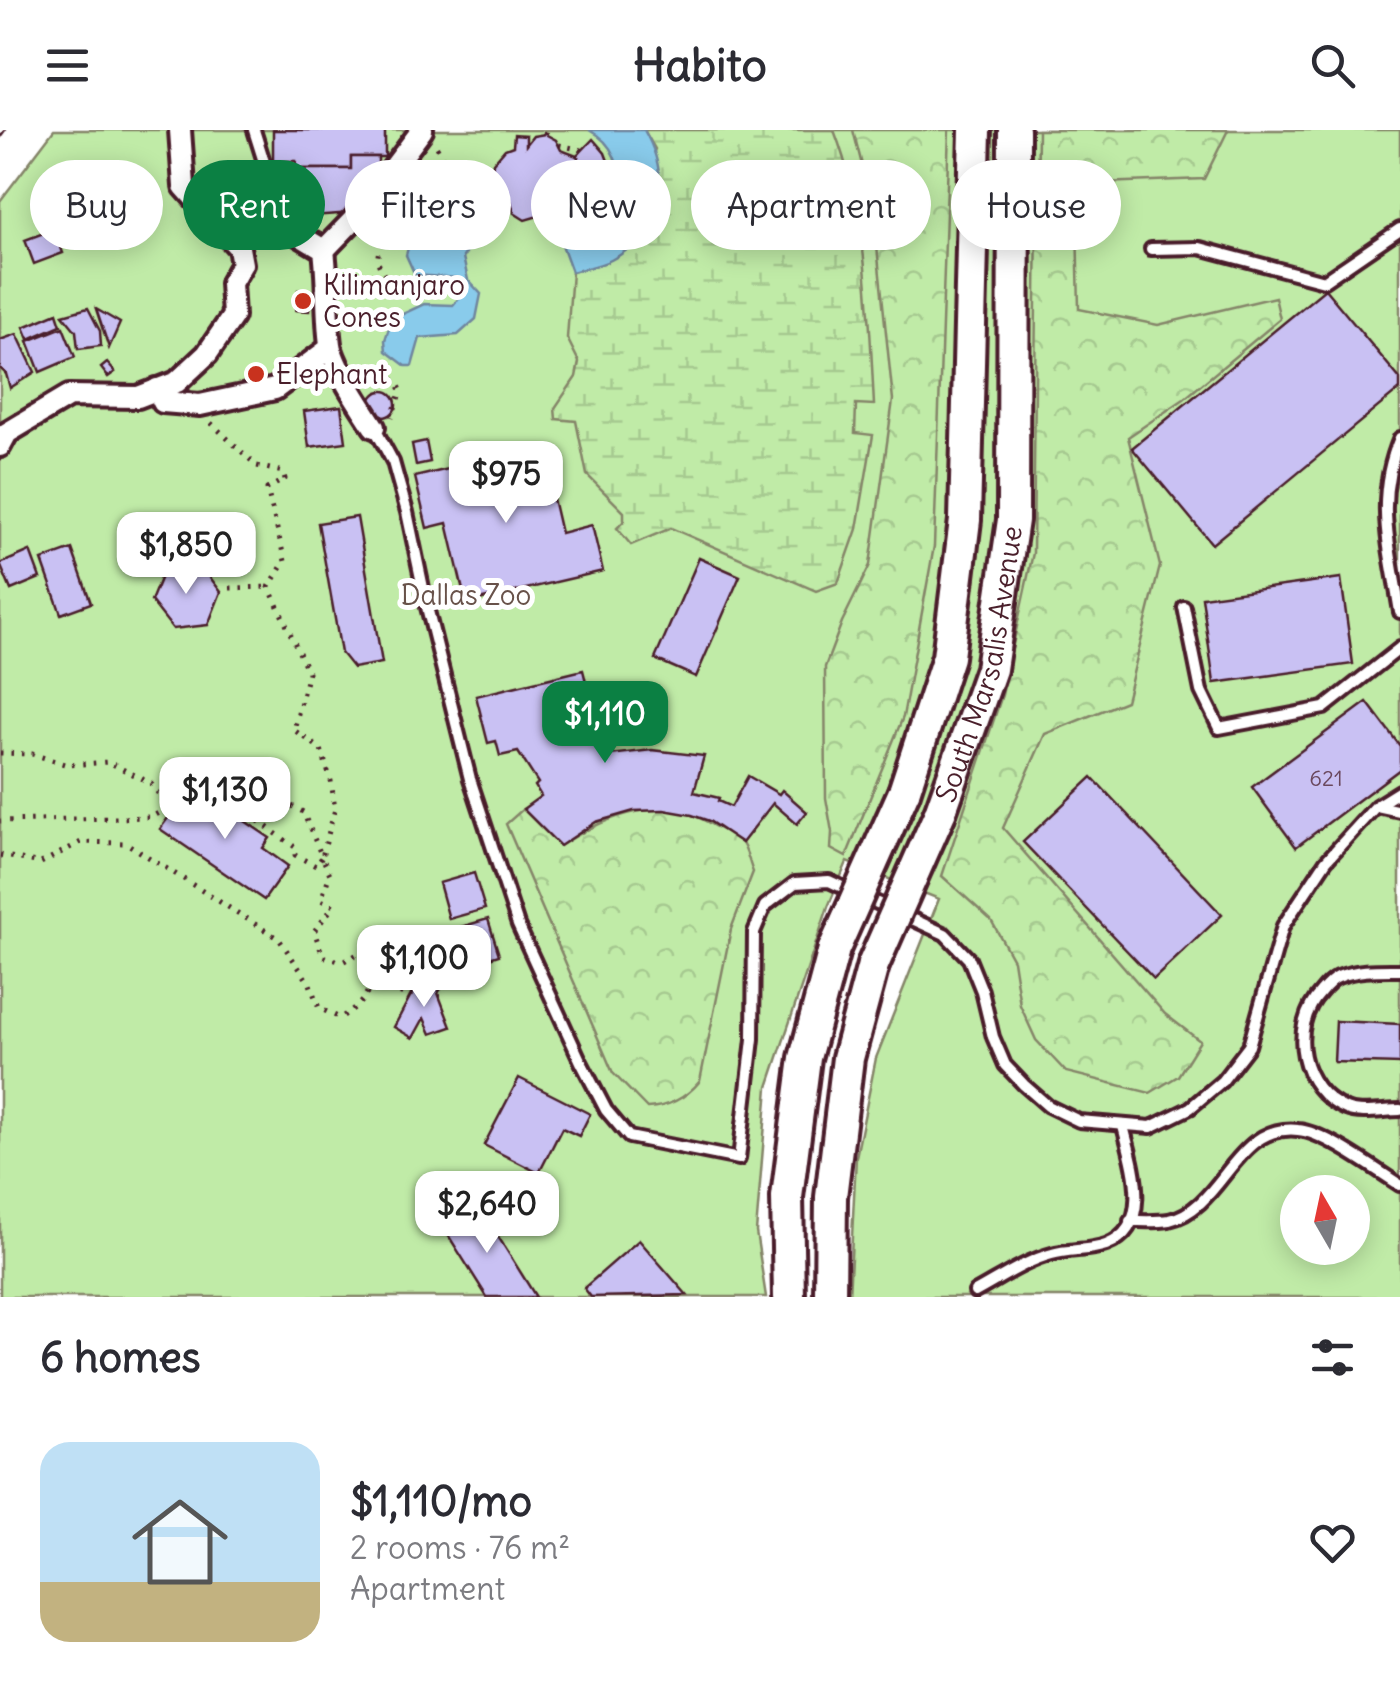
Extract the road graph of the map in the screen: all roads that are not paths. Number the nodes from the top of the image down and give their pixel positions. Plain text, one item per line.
1 (180, 130) edge
2 (254, 130) edge
3 (975, 130) edge
4 (1014, 130) edge
5 (421, 134) edge
6 (263, 160) edge
7 (1400, 229) edge
8 (1151, 248) dead end
9 (325, 249) edge
10 (324, 250) edge
11 (330, 348) junction
12 (157, 389) junction
13 (374, 427) joint
14 (1400, 438) edge
15 (0, 446) edge
16 (1184, 607) dead end
17 (1400, 612) edge
18 (1400, 648) edge
19 (1400, 790) edge
20 (1376, 806) junction
21 (1400, 811) edge
22 (1400, 970) edge
23 (1400, 1110) edge
24 (1123, 1126) junction
25 (1400, 1185) edge
26 (1130, 1221) junction
27 (975, 1292) dead end
28 (789, 1297) edge
29 (830, 1297) edge

1 - 12 street
2 - 6 lane
3 - 28 main road, South Marsalis Avenue, bridge
4 - 29 main road, South Marsalis Avenue, bridge
5 - 9 street
7 - 8 lane
10 - 11 street
11 - 12 street
11 - 13 street
12 - 15 street
13 - 24 lane
14 - 17 lane
16 - 18 lane
19 - 20 lane
20 - 21 lane
20 - 24 lane
22 - 23 lane
24 - 26 lane
25 - 26 lane
26 - 27 lane

